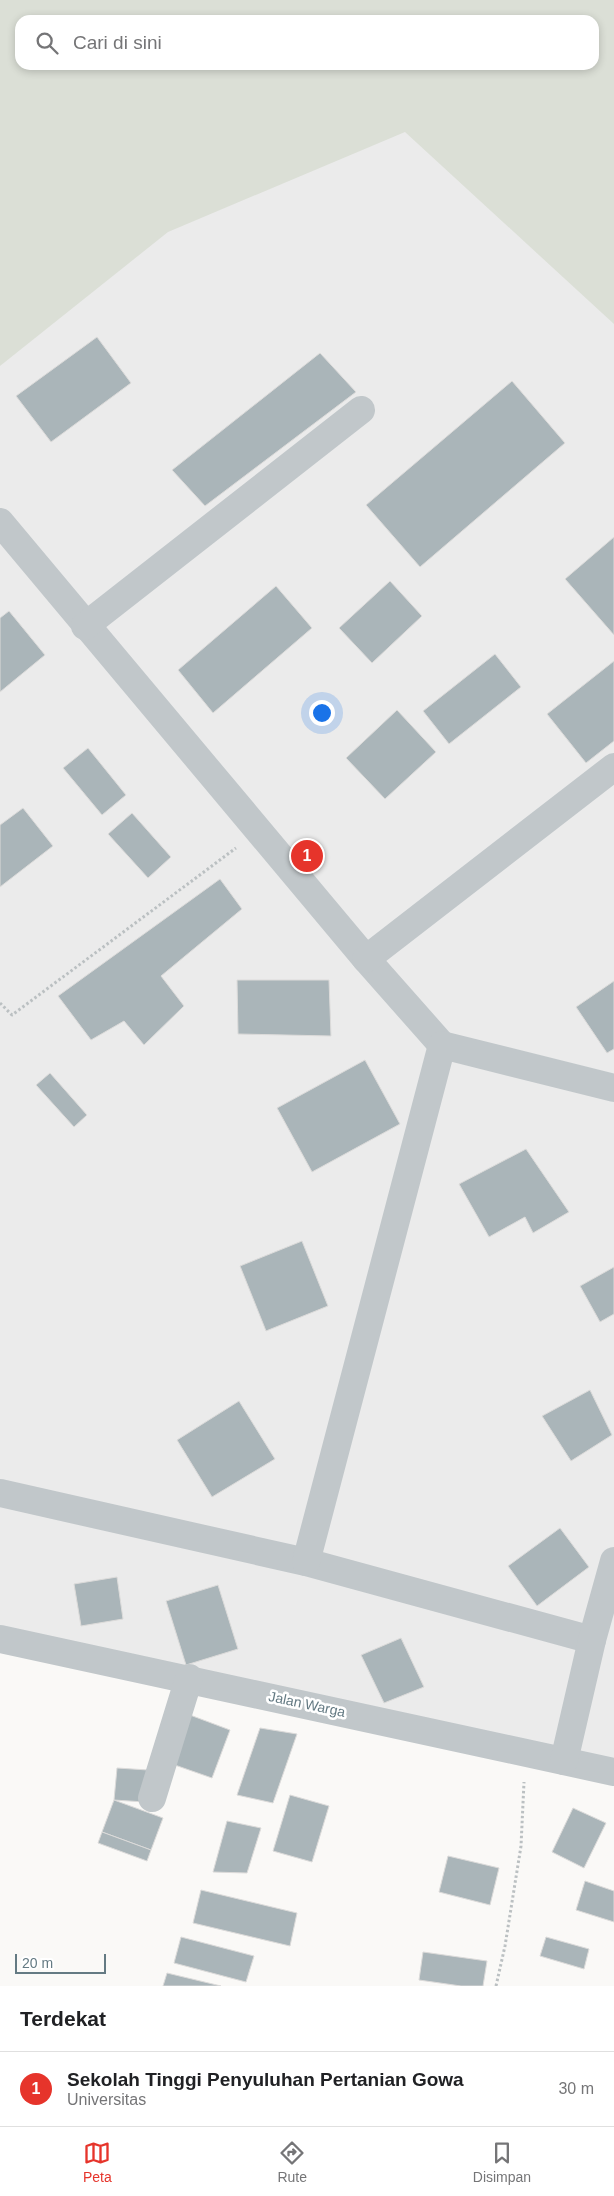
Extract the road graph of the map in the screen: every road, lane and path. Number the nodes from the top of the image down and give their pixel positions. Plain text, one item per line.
1 (361, 410) dead end
2 (0, 522) edge
3 (85, 626) junction
4 (614, 767) edge
5 (259, 831) junction
6 (366, 959) junction
7 (0, 1003) edge
8 (442, 1045) junction
9 (614, 1088) edge
10 (0, 1493) edge
11 (614, 1561) edge
12 (306, 1562) junction
13 (0, 1639) edge
14 (592, 1640) junction
15 (188, 1678) junction
16 (525, 1751) junction
17 (564, 1761) junction
18 (614, 1772) edge
19 (152, 1798) dead end
20 (496, 1986) edge

1 - 3 street
2 - 3 street
3 - 5 street
4 - 6 street
5 - 6 street
5 - 7 path
6 - 8 street
8 - 9 street
8 - 12 street
10 - 12 street
11 - 14 street
12 - 14 street
13 - 15 street, Jalan Warga
14 - 17 street
15 - 16 street, Jalan Warga
15 - 19 street
16 - 17 street, Jalan Warga
16 - 20 path
17 - 18 street, Jalan Warga

